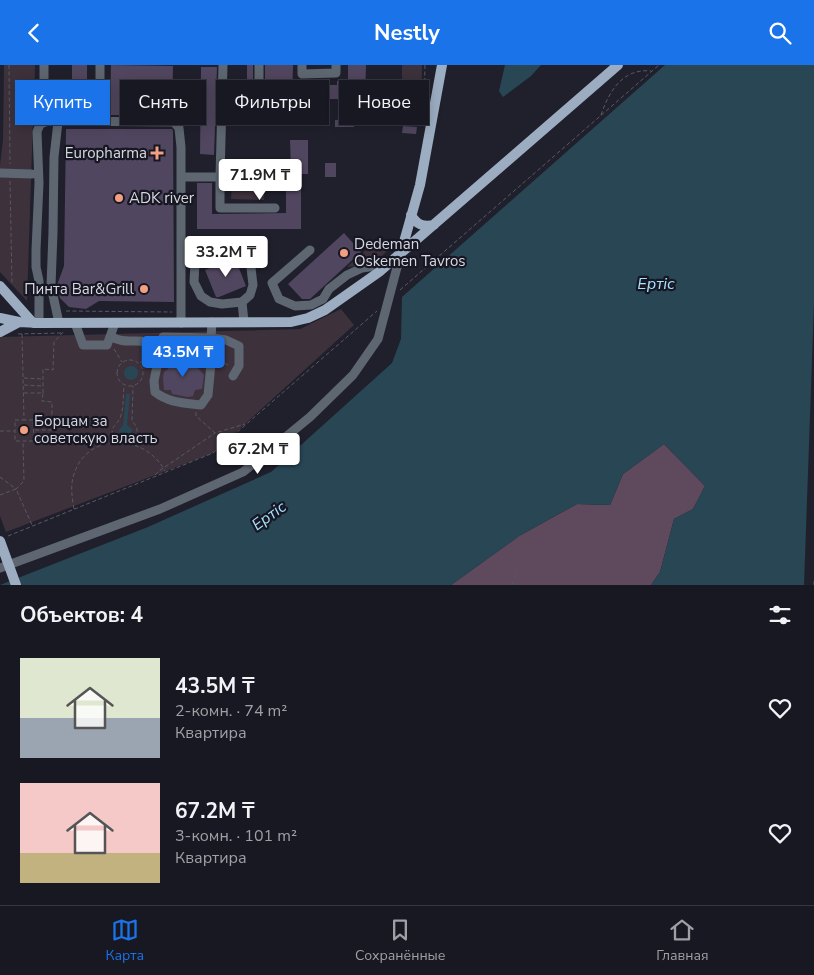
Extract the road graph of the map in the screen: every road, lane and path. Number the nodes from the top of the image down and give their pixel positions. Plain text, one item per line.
1 (9, 65) edge
2 (44, 65) edge
3 (100, 65) edge
4 (259, 65) edge
5 (302, 65) edge
6 (336, 65) edge
7 (425, 65) edge
8 (442, 65) edge
9 (618, 65) edge
10 (659, 65) edge
11 (223, 66) edge
12 (652, 71) junction
13 (44, 80) edge
14 (100, 80) edge
15 (259, 80) edge
16 (425, 80) edge
17 (600, 115) junction
18 (110, 122) edge
19 (39, 125) edge
20 (58, 125) edge
21 (0, 173) edge
22 (10, 174) junction
23 (32, 174) dead end
24 (181, 177) junction
25 (220, 177) junction
26 (276, 208) dead end
27 (411, 215) junction
28 (436, 225) junction
29 (310, 250) dead end
30 (400, 256) junction
31 (389, 264) junction
32 (0, 286) edge
33 (13, 290) dead end
34 (388, 301) junction
35 (242, 302) junction
36 (0, 318) edge
37 (181, 318) junction
38 (19, 322) junction
39 (212, 322) junction
40 (244, 322) junction
41 (36, 323) junction
42 (75, 323) junction
43 (115, 323) junction
44 (157, 323) junction
45 (62, 327) junction
46 (0, 332) edge
47 (163, 337) junction
48 (211, 338) junction
49 (110, 341) junction
50 (151, 343) junction
51 (159, 351) junction
52 (122, 362) junction
53 (140, 364) junction
54 (233, 376) dead end
55 (23, 378) junction
56 (43, 379) junction
57 (23, 385) junction
58 (42, 385) junction
59 (124, 385) junction
60 (133, 386) junction
61 (23, 393) junction
62 (42, 393) junction
63 (195, 404) junction
64 (24, 420) junction
65 (247, 424) junction
66 (34, 430) junction
67 (0, 431) edge
68 (15, 431) junction
69 (216, 433) junction
70 (23, 441) junction
71 (114, 443) junction
72 (131, 444) junction
73 (164, 467) junction
74 (166, 472) junction
75 (0, 477) edge
76 (154, 477) junction
77 (16, 489) junction
78 (0, 495) edge
79 (74, 509) junction
80 (32, 526) junction
81 (4, 538) edge
82 (0, 568) edge
83 (517, 571) dead end
84 (814, 580) edge
85 (16, 585) edge
86 (512, 585) edge
87 (814, 585) edge

1 - 22 path
2 - 13 street
3 - 14 street
4 - 15 street
5 - 6 street
7 - 16 path
8 - 27 main road
9 - 28 main road
10 - 12 path
11 - 25 street
12 - 17 path
12 - 17 path
17 - 34 path
18 - 24 street
19 - 41 street
20 - 45 street
21 - 22 street
22 - 23 street
22 - 33 path
24 - 25 street
24 - 37 street
25 - 26 street
27 - 28 main road
27 - 30 main road
28 - 30 main road
29 - 31 street
30 - 31 main road
30 - 34 street
31 - 40 main road
32 - 41 main road
34 - 65 path
34 - 82 street
35 - 35 street
35 - 40 street
36 - 38 main road
37 - 39 main road
37 - 44 main road
37 - 45 path
38 - 41 main road
38 - 46 main road
39 - 40 main road
39 - 48 street
41 - 45 main road
42 - 43 main road
42 - 45 main road
42 - 49 street
43 - 44 main road
43 - 49 street
44 - 47 street
45 - 55 path
45 - 56 path
47 - 48 street
47 - 51 street
48 - 54 street
48 - 63 street
49 - 50 street
49 - 52 path
50 - 51 street
50 - 53 path
51 - 63 street
52 - 53 path
52 - 59 path
53 - 60 path
55 - 56 path
55 - 57 path
56 - 58 path
57 - 58 path
57 - 61 path
58 - 62 path
59 - 60 path
59 - 71 path
60 - 72 path
61 - 62 path
61 - 64 path
62 - 66 path
63 - 69 path
64 - 66 path
64 - 68 path
65 - 69 path
65 - 74 path
66 - 70 path
67 - 68 path
68 - 70 path
69 - 73 path
70 - 77 path
71 - 72 path
71 - 79 path
72 - 73 path
73 - 74 path
73 - 76 path
74 - 76 path
75 - 77 path
76 - 79 path
77 - 78 path
77 - 80 path
79 - 80 path
80 - 81 path
81 - 85 main road, bridge
83 - 86 path
84 - 87 path

